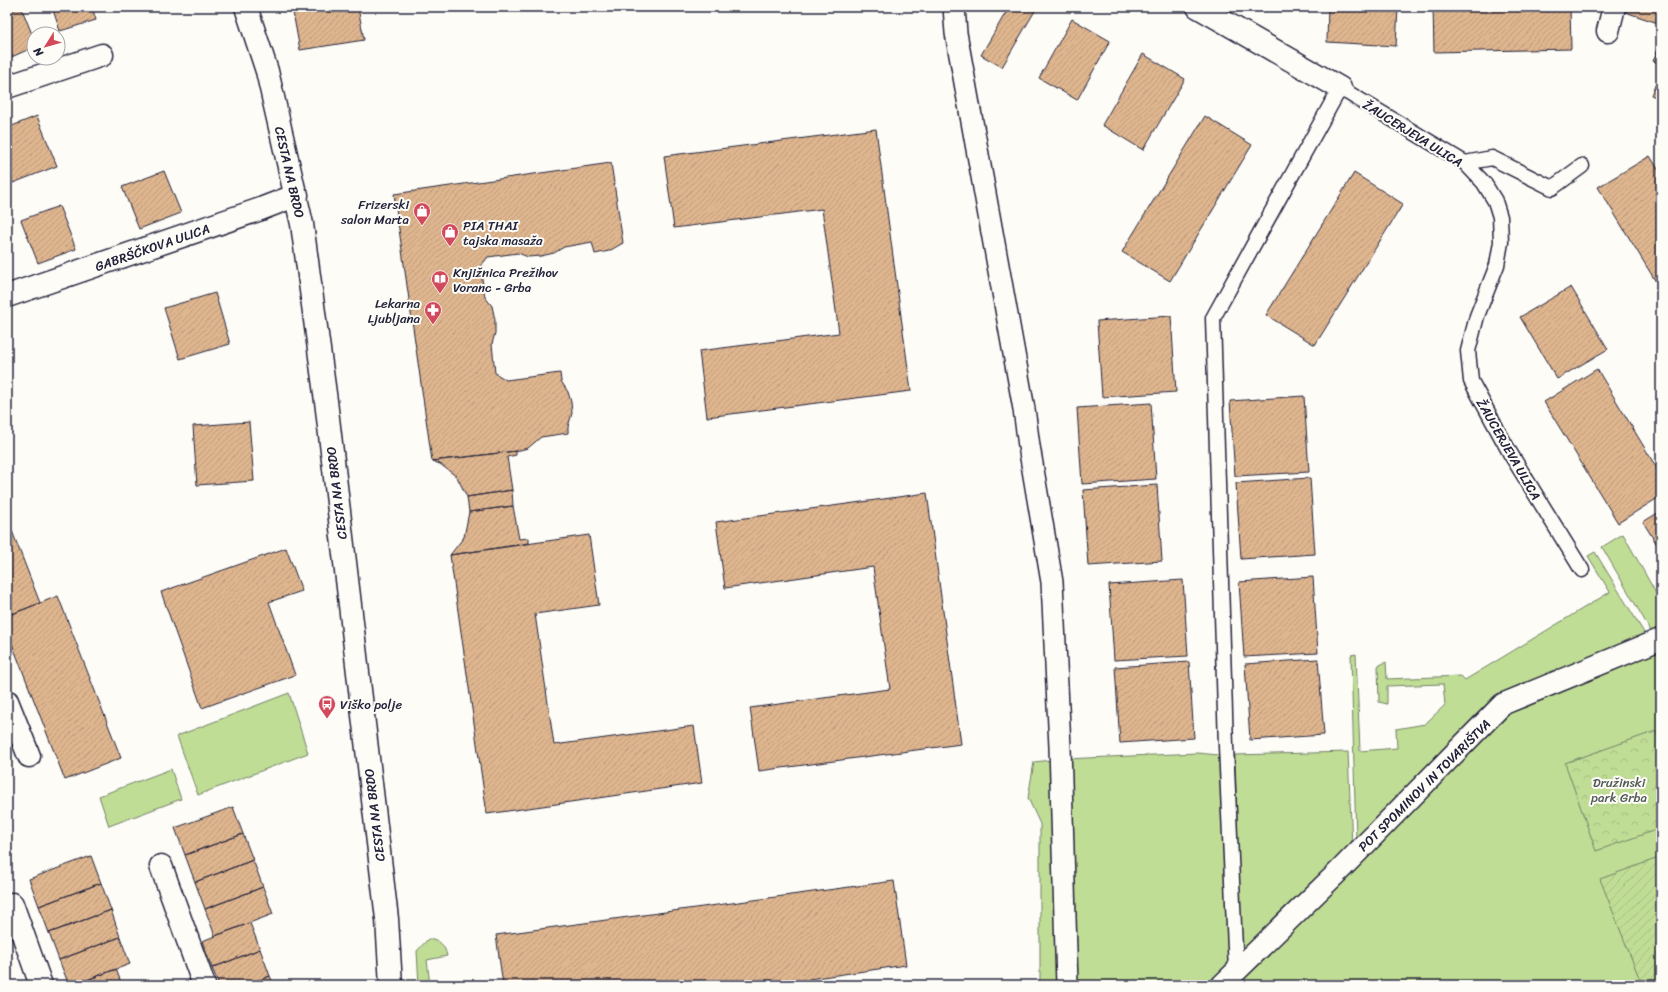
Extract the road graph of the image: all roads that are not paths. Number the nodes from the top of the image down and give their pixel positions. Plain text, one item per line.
1 (246, 7) edge
2 (954, 7) edge
3 (1198, 7) edge
4 (1614, 7) edge
5 (1608, 31) dead end
6 (102, 55) dead end
7 (7, 87) edge
8 (1340, 88) junction
9 (1465, 164) junction
10 (1582, 166) dead end
11 (296, 195) junction
12 (7, 296) edge
13 (1582, 570) dead end
14 (1661, 639) edge
15 (7, 701) edge
16 (29, 756) dead end
17 (161, 866) dead end
18 (12, 904) dead end
19 (1229, 978) edge
20 (41, 985) edge
21 (204, 985) edge
22 (391, 985) edge
23 (1068, 985) edge

1 - 11 street, CESTA NA BRDO
2 - 23 street
3 - 8 street, ŽAUCERJEVA ULICA
4 - 5 street
6 - 7 street
8 - 9 lane, ŽAUCERJEVA ULICA
8 - 19 lane
9 - 10 lane
9 - 13 lane, ŽAUCERJEVA ULICA
11 - 12 street, GABRŠČKOVA ULICA
11 - 22 street, CESTA NA BRDO
14 - 19 street, POT SPOMINOV IN TOVARIŠTVA
15 - 16 street
17 - 21 street
18 - 20 street

